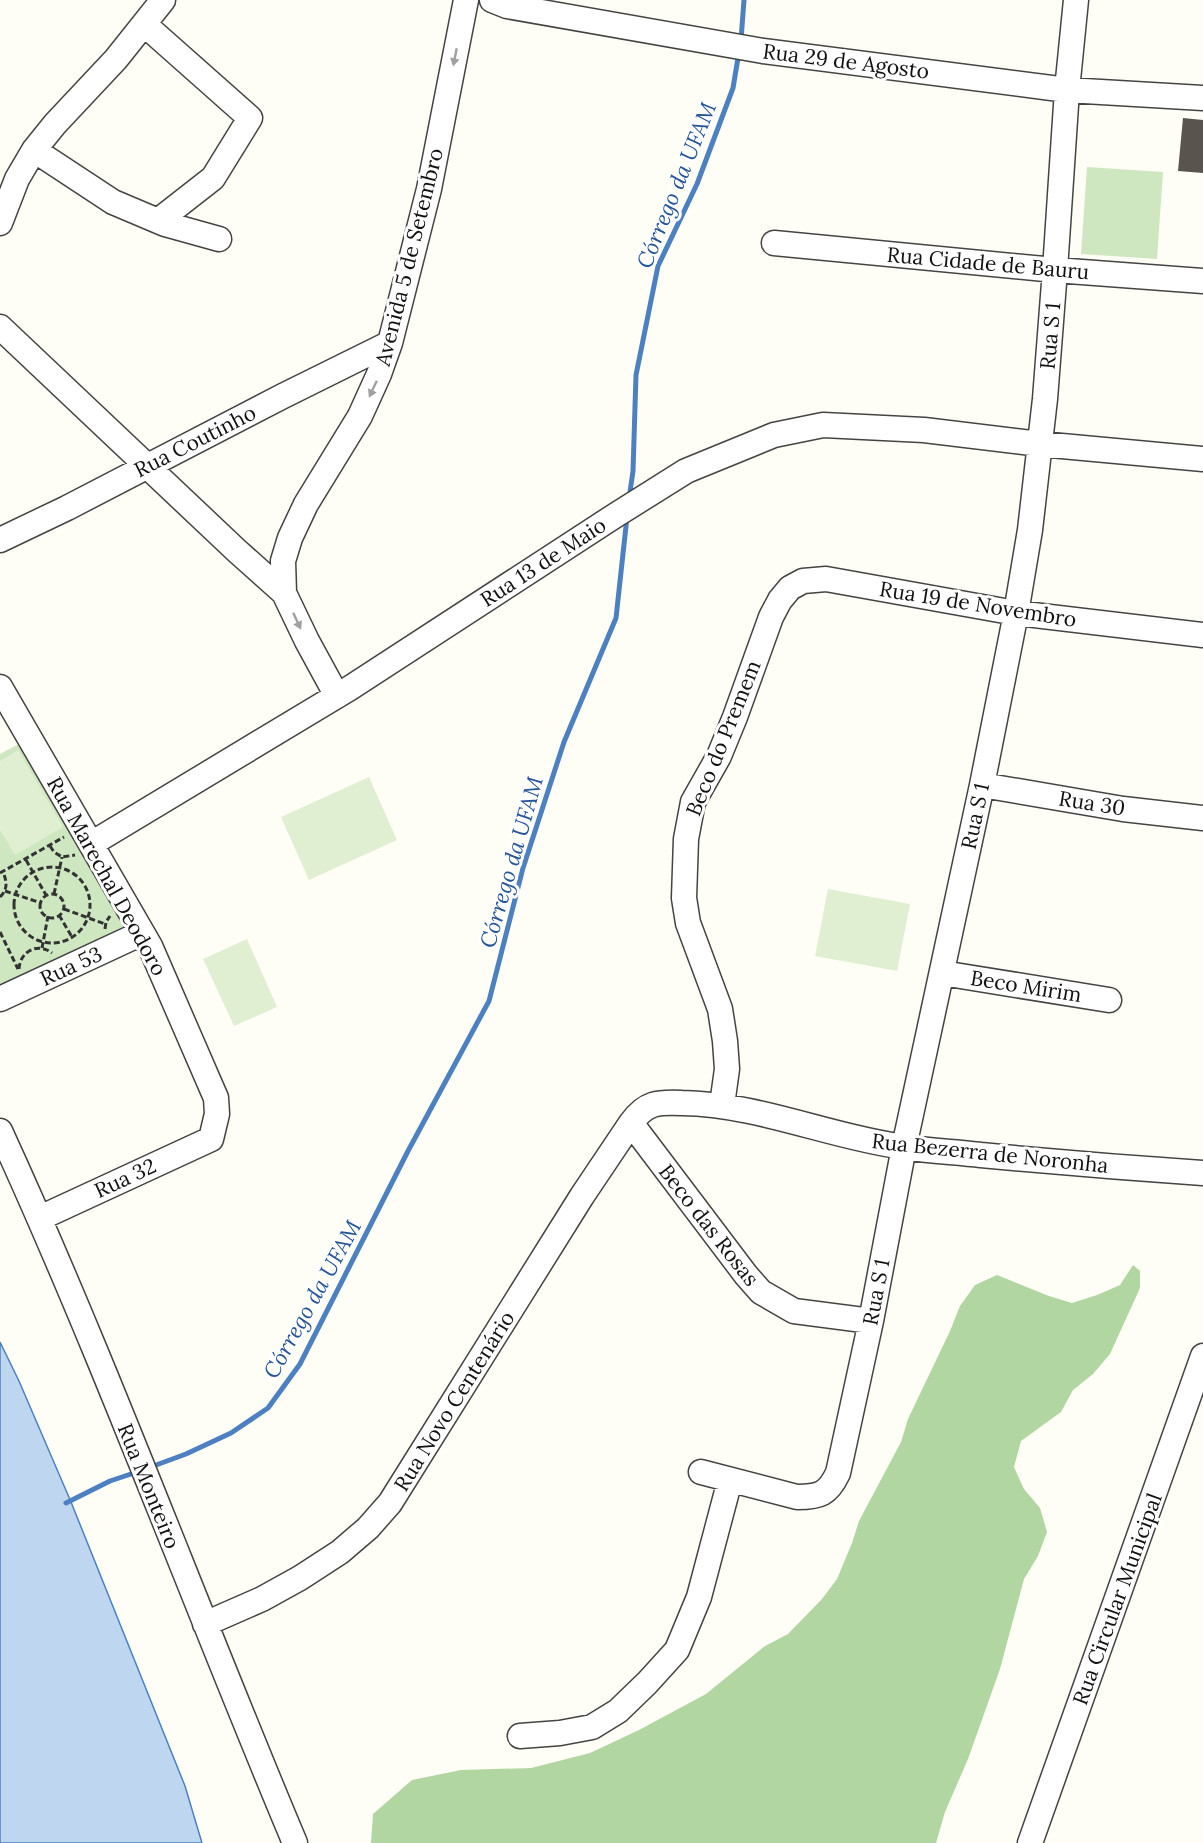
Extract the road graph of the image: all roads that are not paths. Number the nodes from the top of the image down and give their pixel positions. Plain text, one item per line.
1 (163, 0) edge
2 (466, 0) edge
3 (492, 0) edge
4 (1076, 0) edge
5 (144, 24) junction
6 (1067, 90) junction
7 (1203, 98) edge
8 (34, 150) junction
9 (158, 221) junction
10 (0, 224) edge
11 (219, 239) dead end
12 (774, 243) dead end
13 (1055, 270) junction
14 (1203, 281) edge
15 (0, 327) edge
16 (390, 343) junction
17 (1040, 444) junction
18 (1203, 459) edge
19 (147, 466) junction
20 (0, 540) edge
21 (284, 593) junction
22 (1016, 613) junction
23 (771, 617) joint
24 (1203, 635) edge
25 (0, 687) edge
26 (337, 696) junction
27 (982, 785) junction
28 (1203, 818) edge
29 (86, 835) junction
30 (142, 933) junction
31 (942, 973) junction
32 (0, 999) edge
33 (1109, 1000) dead end
34 (722, 1106) junction
35 (635, 1117) junction
36 (0, 1131) edge
37 (211, 1139) joint
38 (904, 1147) junction
39 (1203, 1173) edge
40 (40, 1218) junction
41 (871, 1320) junction
42 (1203, 1356) edge
43 (701, 1472) dead end
44 (730, 1480) junction
45 (205, 1624) junction
46 (520, 1736) dead end
47 (295, 1843) edge
48 (1030, 1843) edge

1 - 5 street
2 -> 16 street, Avenida 5 de Setembro
3 - 6 street, Rua 29 de Agosto
4 - 6 street, Rua S 1
5 - 8 street
5 - 9 street
6 - 7 street, Rua 29 de Agosto
6 - 13 street, Rua S 1
8 - 9 street
8 - 10 street
9 - 11 street
12 - 13 street, Rua Cidade de Bauru
13 - 14 street, Rua Cidade de Bauru
13 - 17 street, Rua S 1
15 - 19 street
16 - 19 street, Rua Coutinho
16 -> 21 street, Avenida 5 de Setembro
17 - 18 street, Rua 13 de Maio
17 - 22 street, Rua S 1
17 - 26 street, Rua 13 de Maio
19 - 20 street, Rua Coutinho
19 - 21 street
21 -> 26 street, Avenida 5 de Setembro
22 - 23 street, Rua 19 de Novembro
22 - 24 street, Rua 19 de Novembro
22 - 27 street, Rua S 1
23 - 34 street, Beco do Premem
25 - 29 street, Rua Marechal Deodoro
26 - 29 street, Rua 13 de Maio
27 - 28 street, Rua 30
27 - 31 street, Rua S 1
29 - 30 street, Rua Marechal Deodoro
30 - 32 street, Rua 53
30 - 37 street, Rua Marechal Deodoro
31 - 33 street, Beco Mirim
31 - 38 street, Rua S 1
34 - 35 street, Rua Bezerra de Noronha
34 - 38 street, Rua Bezerra de Noronha
35 - 41 street, Beco das Rosas
35 - 45 street, Rua Novo Centenário
36 - 40 street, Rua Monteiro
37 - 40 street, Rua 32
38 - 39 street, Rua Bezerra de Noronha
38 - 41 street, Rua S 1
40 - 45 street, Rua Monteiro
41 - 44 street, Rua S 1
42 - 48 street, Rua Circular Municipal
43 - 44 street, Rua S 1
44 - 46 street
45 - 47 street, Rua Monteiro

